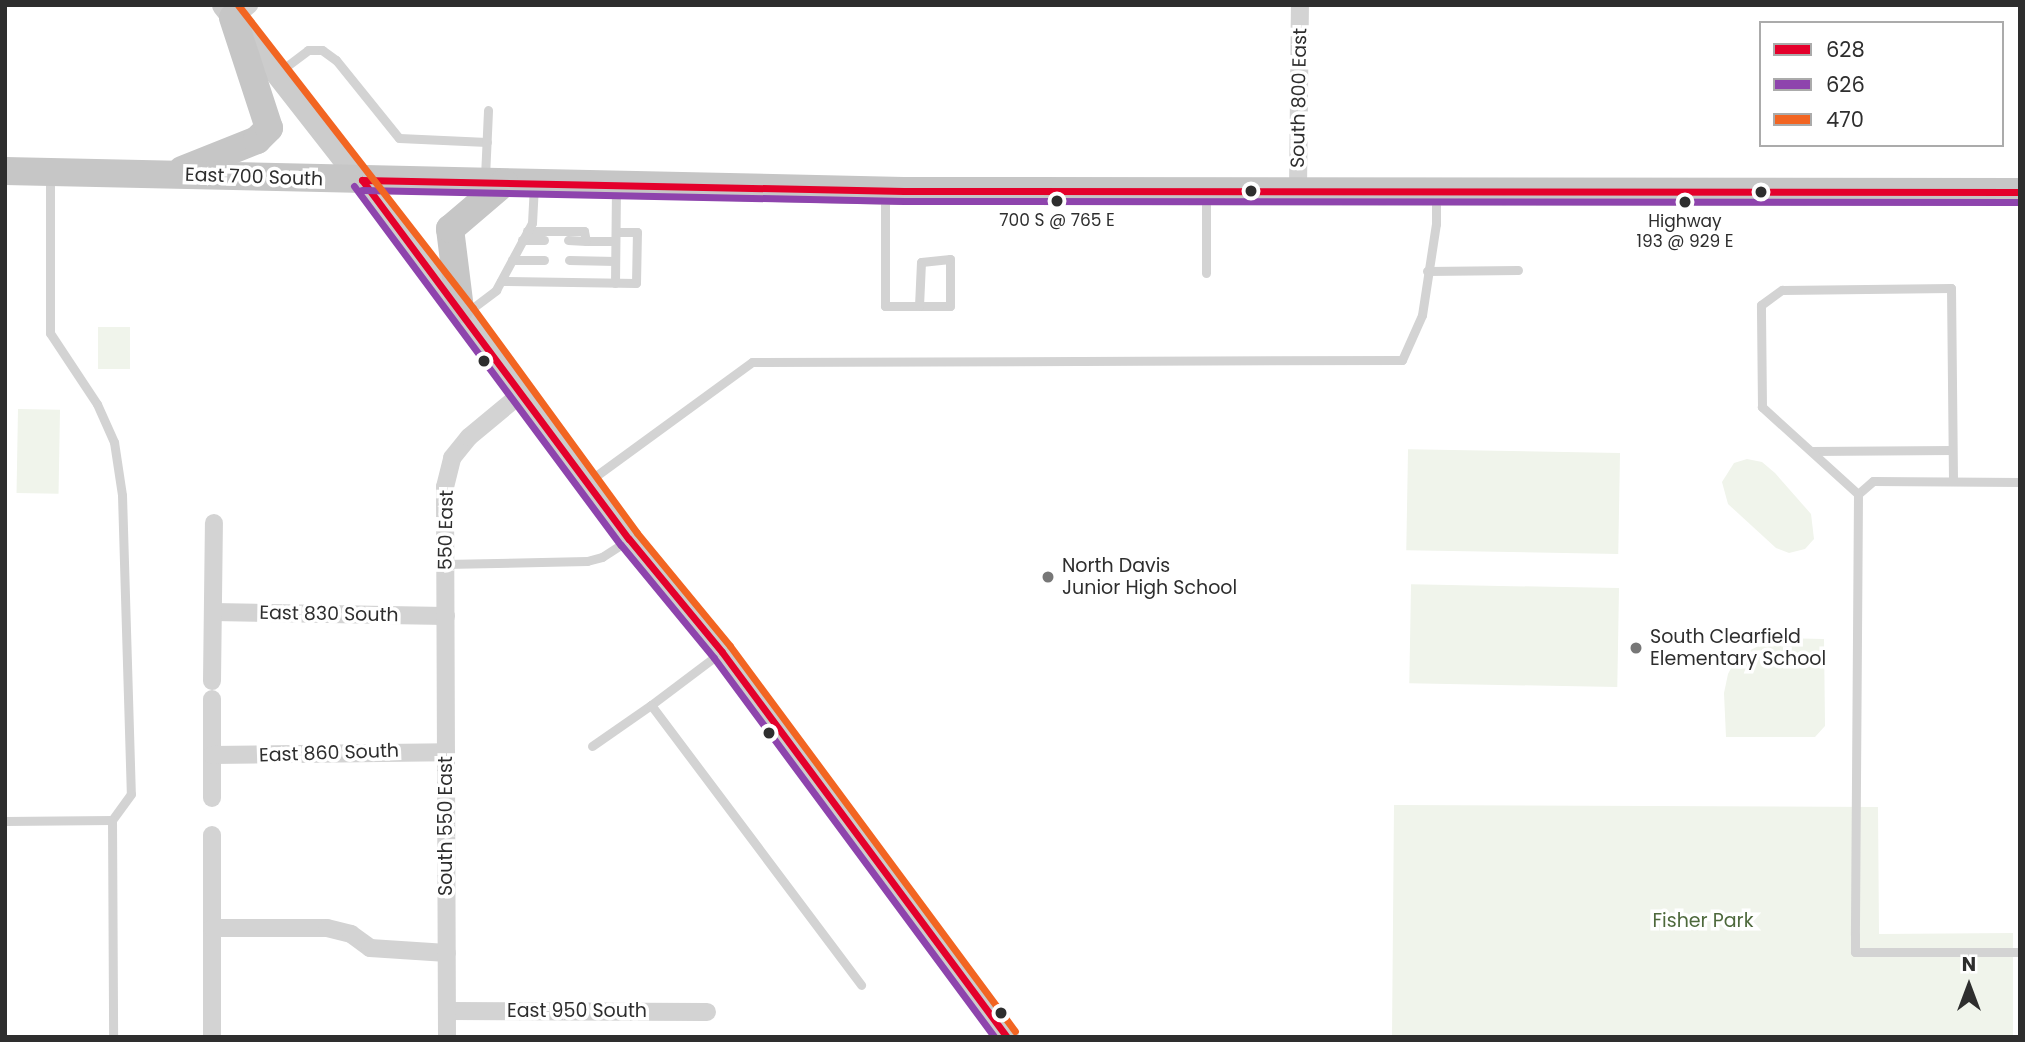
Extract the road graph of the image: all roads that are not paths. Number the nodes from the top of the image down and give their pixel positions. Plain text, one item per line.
1 (1300, 5) edge
2 (235, 9) edge
3 (278, 73) junction
4 (488, 110) dead end
5 (487, 142) junction
6 (5, 171) edge
7 (50, 172) junction
8 (171, 175) junction
9 (362, 180) junction
10 (494, 183) junction
11 (534, 184) junction
12 (603, 185) junction
13 (885, 191) junction
14 (1298, 191) junction
15 (1206, 192) junction
16 (1436, 192) junction
17 (2020, 192) edge
18 (525, 236) junction
19 (616, 237) junction
20 (544, 240) dead end
21 (568, 240) dead end
22 (586, 241) junction
23 (512, 260) junction
24 (544, 260) dead end
25 (569, 260) dead end
26 (615, 261) junction
27 (1427, 271) junction
28 (1517, 271) dead end
29 (1206, 273) dead end
30 (501, 281) junction
31 (615, 283) junction
32 (457, 299) junction
33 (919, 306) junction
34 (522, 393) junction
35 (1952, 450) junction
36 (1811, 451) junction
37 (1953, 481) junction
38 (588, 482) junction
39 (2020, 482) edge
40 (1858, 494) junction
41 (214, 523) dead end
42 (629, 539) junction
43 (446, 564) junction
44 (213, 612) junction
45 (446, 616) junction
46 (722, 652) junction
47 (652, 705) junction
48 (592, 746) dead end
49 (446, 752) junction
50 (212, 755) junction
51 (212, 798) dead end
52 (113, 820) junction
53 (5, 821) edge
54 (212, 835) dead end
55 (212, 928) junction
56 (2020, 951) edge
57 (447, 953) junction
58 (861, 985) dead end
59 (447, 1011) junction
60 (707, 1012) dead end
61 (113, 1037) edge
62 (212, 1037) edge
63 (447, 1037) edge
64 (1007, 1037) edge

1 - 14 street, South 800 East
2 - 3 main road
2 - 8 main road
3 - 5 lane
3 - 9 main road
4 - 5 lane
5 - 10 lane
6 - 7 main road, East 700 South
7 - 8 main road, East 700 South
7 - 52 lane
8 - 9 main road, East 700 South
9 - 10 main road, East 700 South
9 - 32 main road
10 - 11 main road, East 700 South
10 - 32 main road
11 - 12 main road, East 700 South
11 - 18 lane
12 - 13 main road
12 - 19 lane
13 - 15 main road
13 - 33 lane
14 - 15 main road
14 - 16 main road
15 - 29 lane
16 - 17 main road
16 - 27 lane
18 - 20 lane
18 - 22 lane
18 - 23 lane
19 - 22 lane
19 - 26 lane
19 - 31 lane
21 - 22 lane
23 - 24 lane
23 - 30 lane
25 - 26 lane
26 - 31 lane
27 - 28 lane
27 - 38 lane
30 - 31 lane
30 - 32 lane
32 - 34 main road
33 - 33 lane
34 - 38 main road
34 - 43 street, 550 East
35 - 36 lane
35 - 36 lane
35 - 37 lane
36 - 40 lane
37 - 39 lane
37 - 40 lane
38 - 42 main road
40 - 56 lane
41 - 44 street
42 - 43 lane
42 - 46 main road
43 - 45 street, 550 East
44 - 45 street, East 830 South
44 - 50 street
45 - 49 street, South 550 East
46 - 47 lane
46 - 64 main road
47 - 48 lane
47 - 58 lane
49 - 50 street, East 860 South
49 - 57 street, South 550 East
50 - 51 street
52 - 53 lane
52 - 61 lane
54 - 55 street
55 - 57 street
55 - 62 street
57 - 59 street, South 550 East
59 - 60 street, East 950 South
59 - 63 street, South 550 East

